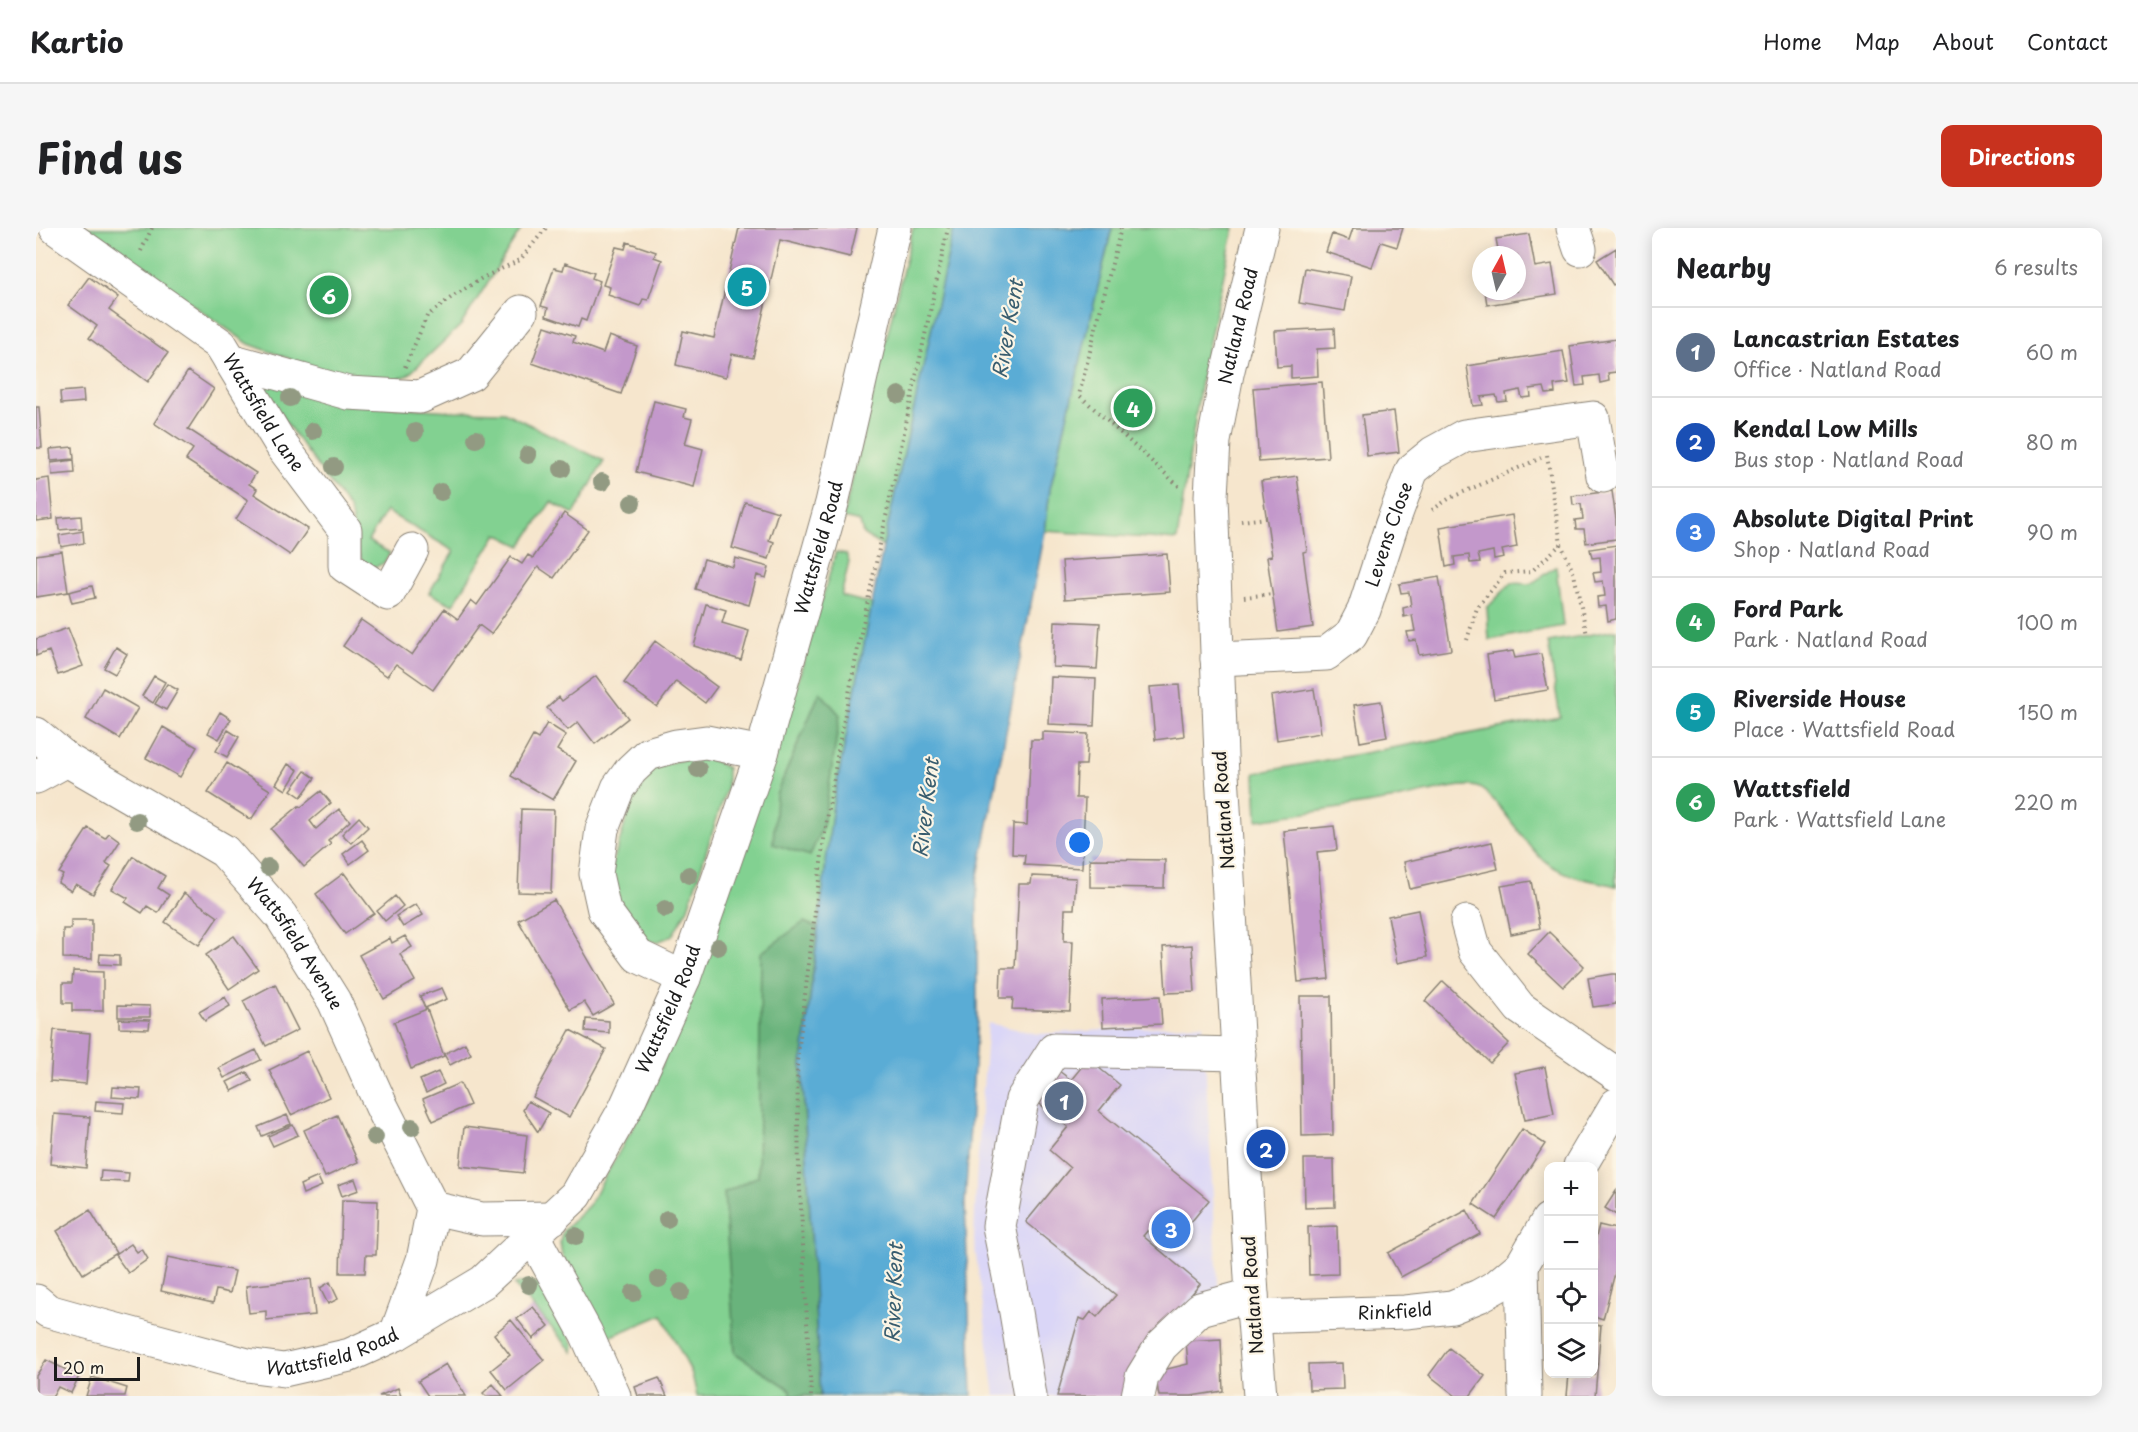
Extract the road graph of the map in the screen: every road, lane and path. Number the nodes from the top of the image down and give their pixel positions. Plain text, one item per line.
1 (56, 228) edge
2 (546, 228) edge
3 (894, 228) edge
4 (948, 228) edge
5 (1121, 228) edge
6 (1262, 228) edge
7 (521, 312) dead end
8 (230, 360) junction
9 (392, 395) junction
10 (1545, 440) junction
11 (1603, 476) dead end
12 (1211, 496) junction
13 (1388, 537) junction
14 (1561, 544) junction
15 (412, 550) dead end
16 (1587, 635) dead end
17 (1467, 640) dead end
18 (1217, 659) junction
19 (36, 734) edge
20 (762, 753) junction
21 (67, 760) junction
22 (36, 777) edge
23 (1467, 922) dead end
24 (684, 978) junction
25 (1239, 1054) junction
26 (1616, 1074) edge
27 (1616, 1105) edge
28 (1583, 1162) edge
29 (433, 1208) junction
30 (543, 1227) junction
31 (1544, 1227) edge
32 (1522, 1265) junction
33 (36, 1301) edge
34 (1253, 1306) junction
35 (396, 1334) junction
36 (614, 1396) edge
37 (811, 1396) edge
38 (1030, 1396) edge
39 (1138, 1396) edge
40 (1260, 1396) edge
41 (1525, 1396) edge

1 - 8 street, Wattsfield Lane
2 - 9 path
3 - 20 street, Wattsfield Road
4 - 37 path
5 - 12 path
6 - 12 street, Natland Road
7 - 9 street
8 - 9 street
8 - 15 street, Wattsfield Lane
10 - 11 street, Levens Close
10 - 13 path
10 - 13 street, Levens Close
10 - 14 path
12 - 18 street, Natland Road
13 - 18 street, Levens Close
14 - 16 path
14 - 17 path
18 - 25 street, Natland Road
19 - 21 street, Wattsfield Avenue
20 - 24 street, Wattsfield Road
20 - 24 street
21 - 22 street
21 - 29 street, Wattsfield Avenue
23 - 26 street
24 - 30 street, Wattsfield Road
25 - 34 street, Natland Road
25 - 38 street
27 - 28 street
29 - 30 street
29 - 35 street
30 - 35 street, Wattsfield Road
30 - 36 street
31 - 32 street, Rinkfield
32 - 34 street, Rinkfield
32 - 41 street
33 - 35 street, Wattsfield Road
34 - 39 street, Rinkfield
34 - 40 street, Natland Road

